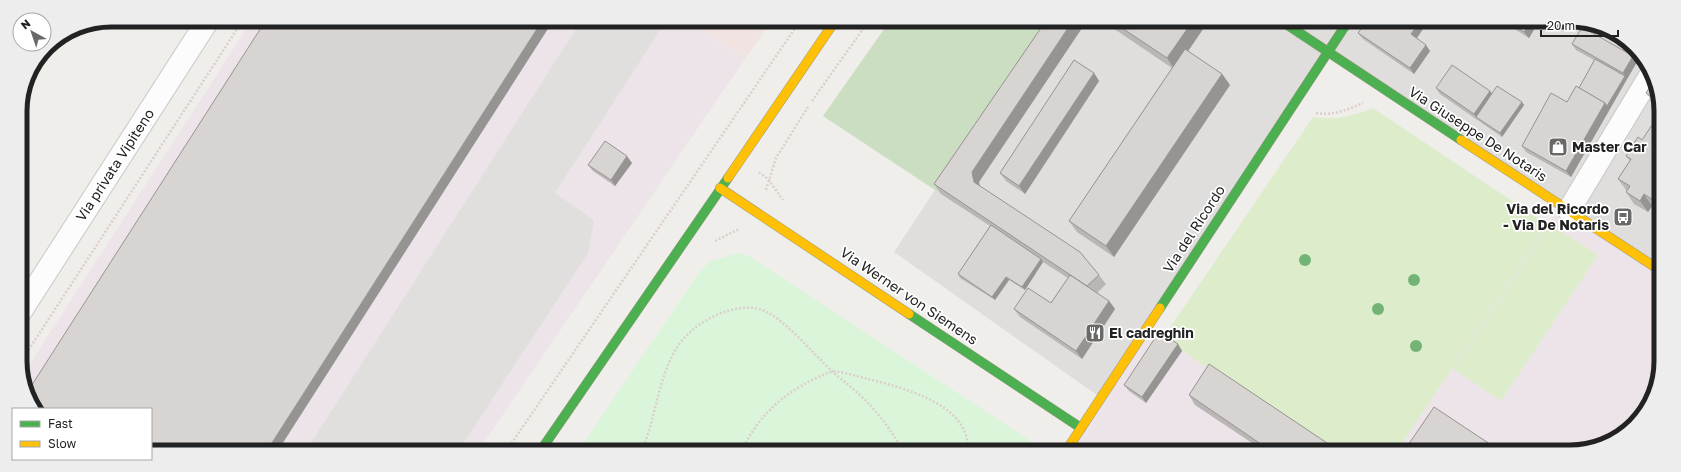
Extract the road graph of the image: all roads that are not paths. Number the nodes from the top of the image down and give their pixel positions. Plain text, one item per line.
1 (204, 27) edge
2 (832, 27) edge
3 (1290, 27) edge
4 (1344, 27) edge
5 (1327, 52) junction
6 (1648, 80) edge
7 (720, 188) junction
8 (1569, 210) junction
9 (1654, 266) edge
10 (27, 302) edge
11 (1081, 428) junction
12 (544, 445) edge
13 (1070, 445) edge

1 - 10 street, Via privata Vipiteno
2 - 7 street
3 - 5 street, Via Giuseppe De Notaris
4 - 5 street, Via del Ricordo
5 - 8 street, Via Giuseppe De Notaris
5 - 11 street, Via del Ricordo
6 - 8 street
7 - 11 street, Via Werner von Siemens
7 - 12 street
8 - 9 street, Via Giuseppe De Notaris
11 - 13 street, Via del Ricordo

